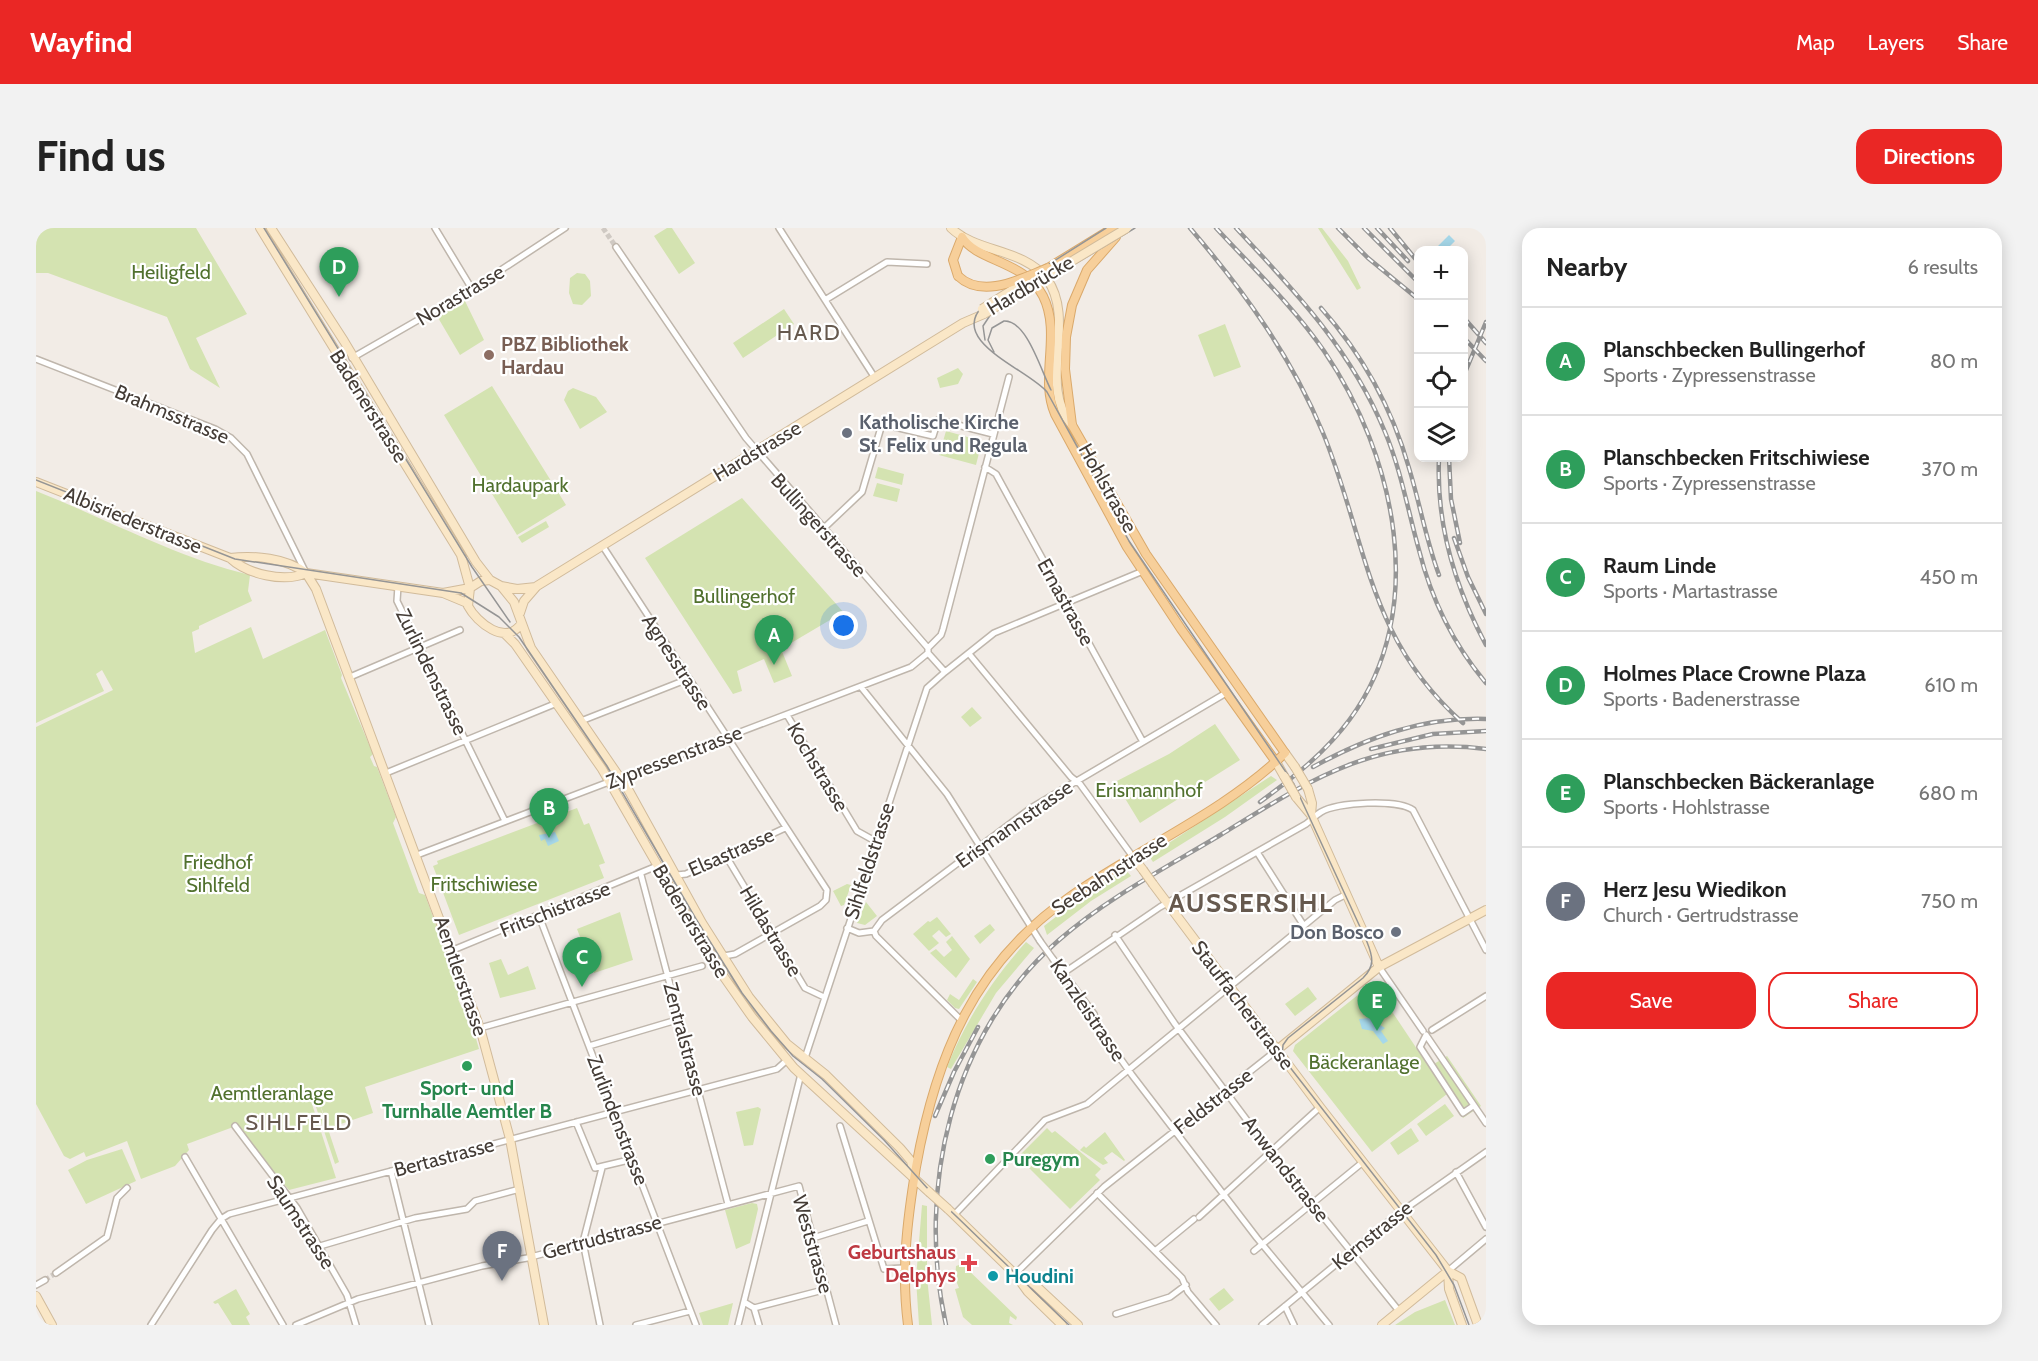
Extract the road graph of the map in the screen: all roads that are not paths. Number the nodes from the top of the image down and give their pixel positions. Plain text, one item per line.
1 (260, 228) edge
2 (271, 228) edge
3 (435, 228) edge
4 (565, 228) edge
5 (779, 228) edge
6 (951, 228) edge
7 (1113, 228) edge
8 (1127, 228) edge
9 (962, 237) junction
10 (616, 247) tunnel mouth
11 (927, 264) dead end
12 (1048, 268) junction
13 (472, 289) junction
14 (825, 300) junction
15 (981, 313) junction
16 (352, 358) junction
17 (36, 359) edge
18 (1009, 377) dead end
19 (876, 378) junction
20 (1072, 425) junction
21 (993, 434) junction
22 (756, 451) junction
23 (985, 467) junction
24 (36, 482) edge
25 (823, 529) junction
26 (602, 545) junction
27 (230, 558) junction
28 (1149, 558) junction
29 (1143, 571) junction
30 (306, 573) junction
31 (490, 580) junction
32 (398, 586) junction
33 (501, 586) junction
34 (537, 586) junction
35 (470, 588) junction
36 (443, 592) junction
37 (467, 603) junction
38 (1068, 604) junction
39 (520, 613) junction
40 (521, 624) junction
41 (460, 630) dead end
42 (505, 634) junction
43 (420, 647) junction
44 (928, 650) junction
45 (970, 655) junction
46 (945, 672) junction
47 (350, 677) junction
48 (688, 679) junction
49 (861, 687) junction
50 (1226, 693) junction
51 (557, 703) junction
52 (786, 715) junction
53 (581, 721) junction
54 (726, 737) junction
55 (466, 741) junction
56 (1143, 742) junction
57 (909, 743) junction
58 (1285, 753) junction
59 (1276, 762) junction
60 (386, 773) junction
61 (621, 778) junction
62 (1076, 780) junction
63 (609, 781) junction
64 (1312, 817) junction
65 (505, 821) junction
66 (785, 828) junction
67 (875, 841) junction
68 (980, 845) junction
69 (1257, 852) junction
70 (417, 855) junction
71 (726, 856) junction
72 (1133, 858) junction
73 (657, 866) junction
74 (641, 874) junction
75 (677, 874) junction
76 (1347, 894) junction
77 (1167, 903) junction
78 (1486, 910) edge
79 (539, 916) junction
80 (1469, 917) junction
81 (1304, 926) junction
82 (847, 928) junction
83 (1032, 928) junction
84 (874, 931) junction
85 (772, 933) junction
86 (1115, 935) junction
87 (1485, 946) edge
88 (453, 950) junction
89 (724, 956) junction
90 (702, 966) dead end
91 (1379, 967) junction
92 (1065, 972) junction
93 (668, 976) junction
94 (1228, 987) junction
95 (1486, 996) edge
96 (824, 997) junction
97 (573, 1003) junction
98 (680, 1019) junction
99 (961, 1020) junction
100 (480, 1028) junction
101 (1179, 1029) junction
102 (1432, 1030) dead end
103 (1423, 1031) dead end
104 (589, 1046) junction
105 (1277, 1050) junction
106 (805, 1058) junction
107 (787, 1060) junction
108 (1129, 1070) junction
109 (801, 1074) junction
110 (698, 1091) junction
111 (1225, 1091) junction
112 (1473, 1106) junction
113 (1320, 1107) junction
114 (1486, 1108) edge
115 (615, 1113) junction
116 (1479, 1113) junction
117 (576, 1122) junction
118 (1486, 1123) edge
119 (840, 1125) dead end
120 (235, 1126) dead end
121 (1175, 1131) junction
122 (510, 1139) junction
123 (1270, 1151) junction
124 (1486, 1152) edge
125 (186, 1157) dead end
126 (633, 1160) junction
127 (1363, 1162) junction
128 (602, 1168) junction
129 (391, 1170) junction
130 (1456, 1172) junction
131 (915, 1176) junction
132 (126, 1188) dead end
133 (520, 1189) junction
134 (771, 1193) junction
135 (1097, 1193) junction
136 (1223, 1195) junction
137 (289, 1197) junction
138 (728, 1204) junction
139 (1312, 1205) junction
140 (1402, 1210) junction
141 (951, 1212) junction
142 (221, 1219) junction
143 (868, 1221) junction
144 (403, 1222) junction
145 (657, 1223) junction
146 (1486, 1227) edge
147 (813, 1238) junction
148 (1486, 1239) edge
149 (583, 1242) junction
150 (1262, 1245) junction
151 (320, 1246) junction
152 (1155, 1251) junction
153 (1254, 1251) dead end
154 (1350, 1252) junction
155 (532, 1256) junction
156 (903, 1268) junction
157 (1449, 1271) junction
158 (56, 1274) tunnel mouth
159 (1015, 1274) junction
160 (45, 1280) tunnel mouth
161 (419, 1284) junction
162 (36, 1285) edge
163 (1186, 1285) junction
164 (826, 1289) junction
165 (1302, 1292) junction
166 (36, 1296) edge
167 (744, 1302) junction
168 (350, 1303) junction
169 (1285, 1306) junction
170 (754, 1308) junction
171 (690, 1311) junction
172 (1399, 1311) junction
173 (1116, 1314) dead end
174 (154, 1324) edge
175 (52, 1325) edge
176 (283, 1325) edge
177 (296, 1325) edge
178 (356, 1325) edge
179 (429, 1325) edge
180 (544, 1325) edge
181 (600, 1325) edge
182 (636, 1325) edge
183 (696, 1325) edge
184 (738, 1325) edge
185 (759, 1325) edge
186 (836, 1325) edge
187 (908, 1325) edge
188 (1062, 1325) edge
189 (1078, 1325) edge
190 (1216, 1325) edge
191 (1262, 1325) edge
192 (1294, 1325) edge
193 (1329, 1325) edge
194 (1382, 1325) edge
195 (1462, 1325) edge
196 (1478, 1325) edge

1 - 35 street, Badenerstrasse
2 - 16 street, Badenerstrasse
3 - 13 street
4 - 13 street, Norastrasse
5 - 14 street
6 - 9 street, Hohlstrasse
7 - 12 main road, Hardbrücke
8 - 15 street, Hardbrücke, bridge
8 - 20 main road, Hardbrücke, bridge
9 - 12 main road, Hardbrücke, bridge
9 - 20 street, Hohlstrasse
9 - 29 main road, Hohlstrasse
10 - 22 street, Bullingerstrasse
11 - 14 street
12 - 15 street, Hardbrücke, bridge
13 - 16 street, Norastrasse
14 - 19 street
15 - 19 street, Hardstrasse
16 - 31 street, Badenerstrasse
17 - 30 street, Brahmsstrasse
18 - 21 street
19 - 22 street, Hardstrasse
20 - 28 main road, Hohlstrasse
21 - 23 street
21 - 25 street
22 - 25 street, Bullingerstrasse
22 - 26 street, Hardstrasse
23 - 38 street, Ernastrasse
23 - 44 street, Zypressenstrasse
24 - 27 street, Albisriederstrasse
25 - 44 street, Bullingerstrasse
26 - 34 street, Hardstrasse
26 - 48 street, Agnesstrasse
27 - 30 street, Albisriederstrasse
27 - 30 street, Albisriederstrasse
28 - 29 main road
28 - 58 main road, Hohlstrasse
29 - 38 street
29 - 50 main road, Hohlstrasse
30 - 32 street, Albisriederstrasse
30 - 47 street, Aemtlerstrasse
31 - 33 street
31 - 35 street
32 - 36 street, Albisriederstrasse
32 - 43 street, Zurlindenstrasse
33 - 34 street
33 - 39 street
34 - 39 street, Hardstrasse
35 - 36 street, Albisriederstrasse
35 - 37 street
36 - 37 street, Albisriederstrasse
37 - 42 street
38 - 45 street
38 - 56 street, Ernastrasse
39 - 40 street
40 - 42 street
40 - 53 street, Badenerstrasse
41 - 43 street
42 - 51 street, Badenerstrasse
43 - 47 street
43 - 55 street, Zurlindenstrasse
44 - 46 street, Bullingerstrasse
44 - 49 street, Zypressenstrasse
45 - 46 street, Sihlfeldstrasse
45 - 62 street, Stauffacherstrasse
46 - 57 street, Sihlfeldstrasse
47 - 60 street, Aemtlerstrasse
48 - 53 street
48 - 54 street, Agnesstrasse
49 - 52 street, Zypressenstrasse
49 - 57 street, Kanzleistrasse
50 - 56 street, Erismannstrasse
50 - 59 main road, Hohlstrasse
51 - 55 street
51 - 63 street, Badenerstrasse
52 - 54 street, Zypressenstrasse
52 - 67 street, Kochstrasse
53 - 61 street, Badenerstrasse
54 - 61 street, Zypressenstrasse
54 - 66 street, Agnesstrasse
55 - 60 street
55 - 65 street, Zurlindenstrasse
56 - 62 street, Erismannstrasse
57 - 67 street, Sihlfeldstrasse
57 - 68 street, Kanzleistrasse
58 - 59 main road
58 - 64 street, Hohlstrasse, bridge
59 - 64 street, Hohlstrasse, bridge
59 - 72 main road, Seebahnstrasse
60 - 70 street, Aemtlerstrasse
61 - 63 street, Zypressenstrasse
61 - 75 street, Badenerstrasse
62 - 68 street, Erismannstrasse
62 - 72 street, Stauffacherstrasse
63 - 65 street, Zypressenstrasse
63 - 73 street, Badenerstrasse
64 - 69 street
64 - 76 street, Hohlstrasse
64 - 80 street
65 - 70 street, Zypressenstrasse
66 - 71 street, Elsastrasse
66 - 85 street, Agnesstrasse
67 - 82 street, Sihlfeldstrasse
68 - 83 street, Kanzleistrasse
68 - 84 street, Erismannstrasse
69 - 77 street
69 - 81 street
70 - 88 street, Aemtlerstrasse
71 - 75 street, Elsastrasse
71 - 85 street, Hildastrasse
72 - 77 street, Stauffacherstrasse, bridge
72 - 83 main road, Seebahnstrasse
73 - 74 street, Fritschistrasse
73 - 107 street, Badenerstrasse
74 - 79 street, Fritschistrasse
74 - 93 street, Zentralstrasse
75 - 89 street, Badenerstrasse
76 - 81 street
76 - 91 street, Hohlstrasse
77 - 86 street
77 - 94 street, Stauffacherstrasse
78 - 80 street, Feldstrasse
79 - 88 street, Fritschistrasse
79 - 97 street, Zurlindenstrasse
80 - 87 street
80 - 91 street, Feldstrasse
81 - 94 street
82 - 84 street
82 - 96 street, Sihlfeldstrasse
83 - 92 street, Kanzleistrasse, bridge
83 - 99 main road, Seebahnstrasse
84 - 99 street
85 - 89 street
85 - 96 street, Hildastrasse
86 - 92 street
86 - 101 street, Anwandstrasse
88 - 100 street, Aemtlerstrasse
89 - 106 street, Badenerstrasse
90 - 93 street
91 - 103 street, Hohlstrasse
91 - 105 street, Feldstrasse
92 - 108 street, Kanzleistrasse
93 - 97 street
93 - 98 street, Zentralstrasse
94 - 101 street
94 - 105 street, Stauffacherstrasse
95 - 102 street
96 - 106 street, Sihlfeldstrasse
97 - 100 street
97 - 104 street, Zurlindenstrasse
98 - 104 street
98 - 110 street, Zentralstrasse
99 - 131 main road, Seebahnstrasse
100 - 122 street, Aemtlerstrasse
101 - 108 street
101 - 111 street, Anwandstrasse
104 - 115 street, Zurlindenstrasse
105 - 111 street, Feldstrasse
105 - 113 street, Stauffacherstrasse
106 - 131 street, Badenerstrasse
107 - 109 street, Badenerstrasse
107 - 110 street, Bertastrasse
108 - 121 street, Kanzleistrasse
108 - 141 street
109 - 131 street, Badenerstrasse
109 - 134 street
110 - 115 street, Bertastrasse
110 - 138 street, Zentralstrasse
111 - 121 street, Feldstrasse
111 - 123 street, Anwandstrasse
112 - 112 street
112 - 116 street
113 - 123 street
113 - 127 street, Stauffacherstrasse
114 - 116 street
115 - 117 street, Bertastrasse
115 - 126 street, Zurlindenstrasse
116 - 118 street
117 - 122 street, Bertastrasse
117 - 128 street
119 - 143 street
120 - 137 street, Saumstrasse
121 - 135 street, Feldstrasse
121 - 136 street, Kanzleistrasse
122 - 129 street, Bertastrasse
122 - 133 street, Aemtlerstrasse
123 - 136 street
123 - 139 street, Anwandstrasse
124 - 130 street, Kernstrasse
125 - 142 street
126 - 128 street
126 - 145 street, Zurlindenstrasse
127 - 139 street
127 - 140 street, Stauffacherstrasse
128 - 149 street
129 - 137 street, Bertastrasse
129 - 144 street
130 - 140 street, Kernstrasse
130 - 146 street
131 - 141 street, Badenerstrasse, bridge
131 - 156 main road, Seebahnstrasse
132 - 158 street
133 - 144 street
133 - 155 street, Aemtlerstrasse
134 - 138 street, Gertrudstrasse
134 - 147 street, Weststrasse
134 - 167 street
135 - 152 street
135 - 159 street, Feldstrasse
136 - 150 street, Kanzleistrasse
136 - 152 street
137 - 142 street, Bertastrasse
137 - 151 street, Saumstrasse
138 - 145 street, Gertrudstrasse
139 - 150 street
139 - 154 street, Anwandstrasse
140 - 154 street, Kernstrasse
140 - 157 street, Stauffacherstrasse
141 - 159 street, Badenerstrasse
142 - 174 street
142 - 176 street
143 - 147 street
143 - 156 street
144 - 151 street
144 - 161 street
145 - 149 street, Gertrudstrasse
145 - 171 street, Zurlindenstrasse
147 - 164 street, Weststrasse
148 - 157 street
149 - 155 street, Gertrudstrasse
149 - 181 street
150 - 153 street
150 - 165 street, Kanzleistrasse
151 - 168 street, Saumstrasse
152 - 163 street
154 - 165 street, Kernstrasse
154 - 172 street, Anwandstrasse
155 - 161 street, Gertrudstrasse
155 - 180 street, Aemtlerstrasse
156 - 187 main road, Seebahnstrasse
157 - 172 street
157 - 195 street, Stauffacherstrasse
157 - 196 street, Stauffacherstrasse
159 - 188 street, Badenerstrasse
159 - 189 street, Badenerstrasse
160 - 162 street
161 - 168 street, Gertrudstrasse
161 - 179 street
163 - 173 street
163 - 190 street
164 - 170 street
164 - 186 street, Weststrasse
165 - 169 street, Kernstrasse
165 - 193 street, Kanzleistrasse
166 - 175 street
167 - 170 street
167 - 184 street
168 - 177 street, Gertrudstrasse
168 - 178 street, Saumstrasse
169 - 191 street, Kernstrasse
169 - 192 street
170 - 185 street
171 - 182 street
171 - 183 street, Zurlindenstrasse
172 - 194 street

